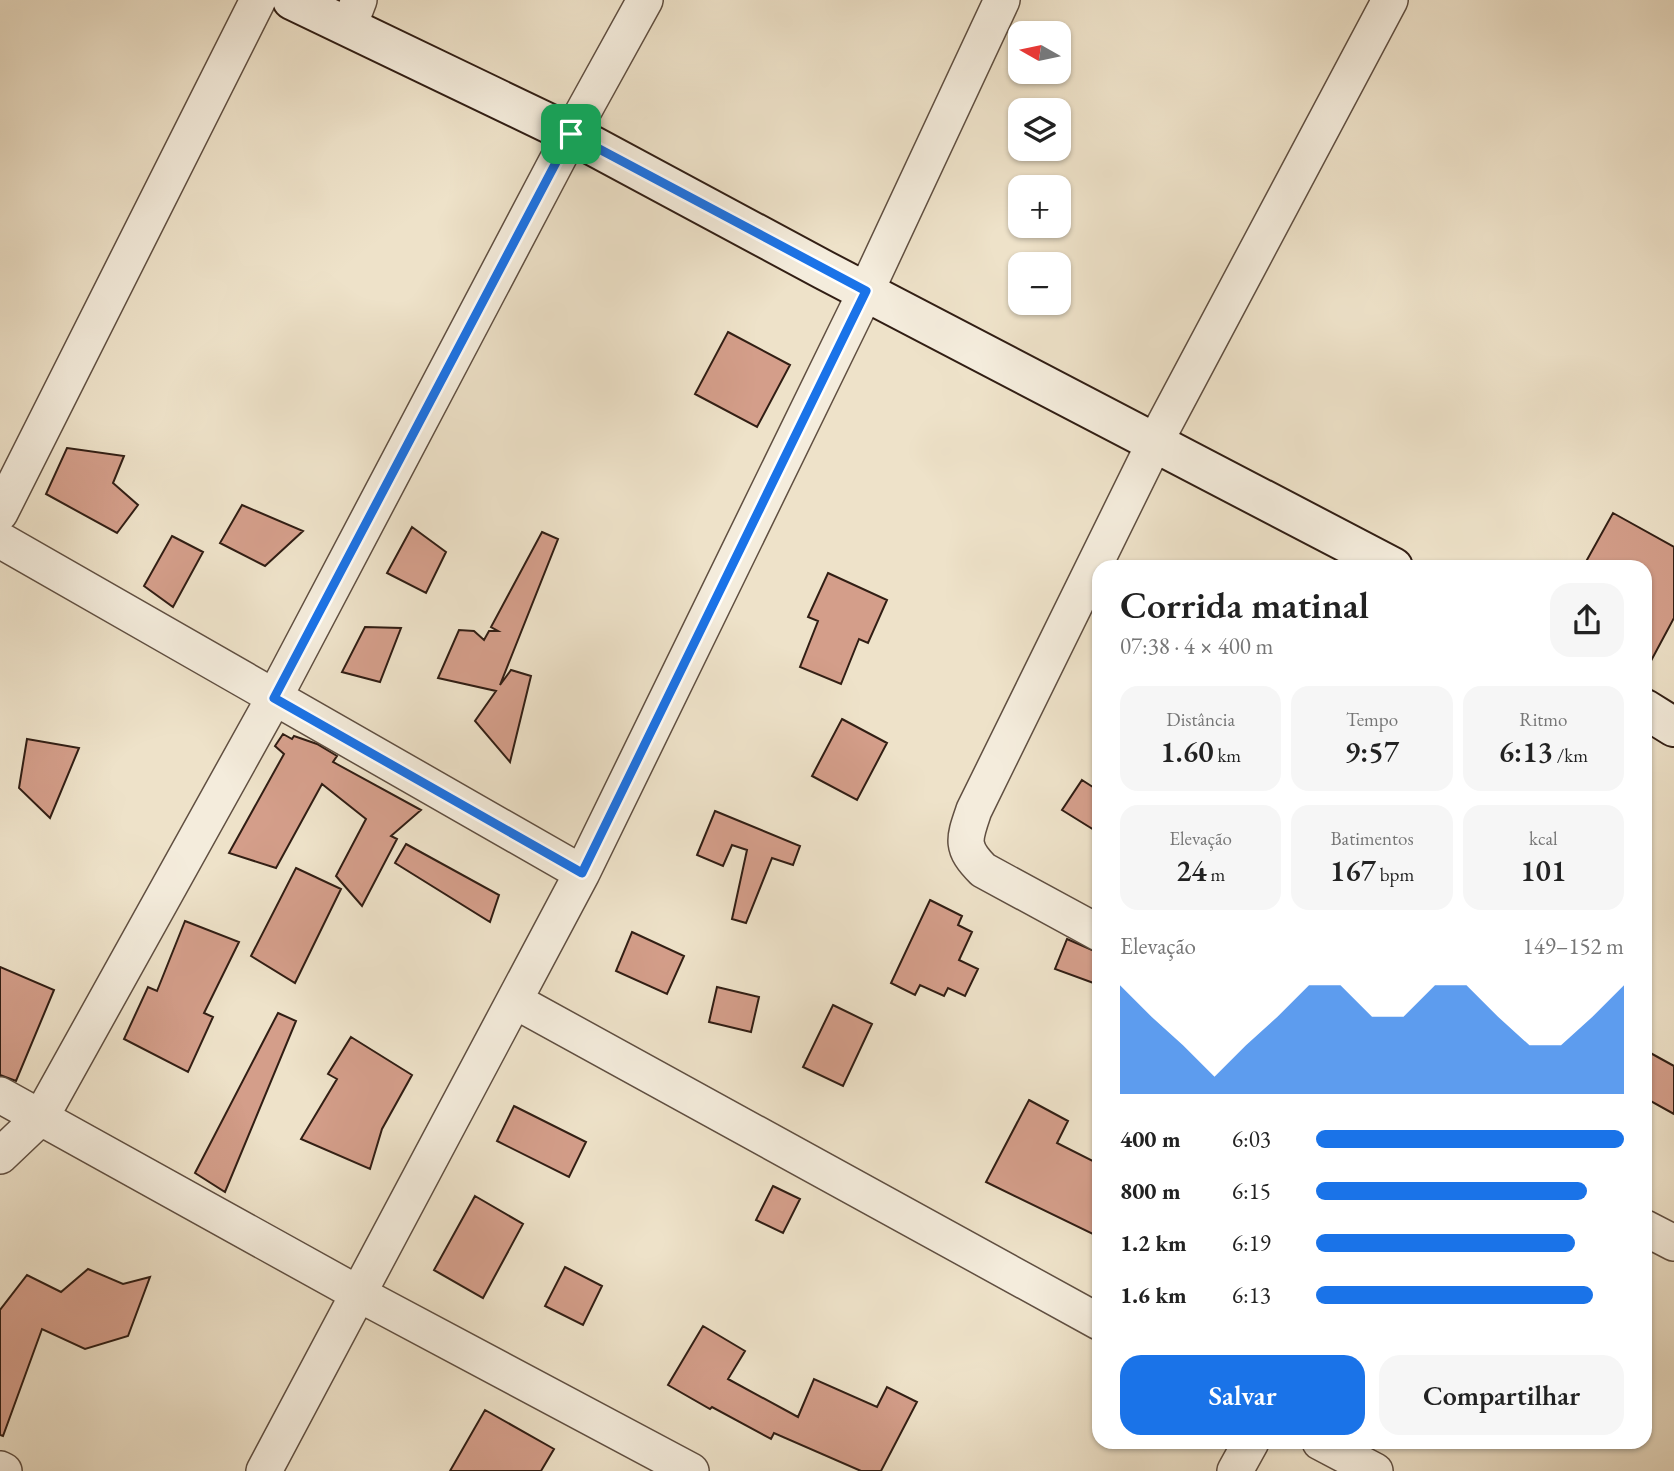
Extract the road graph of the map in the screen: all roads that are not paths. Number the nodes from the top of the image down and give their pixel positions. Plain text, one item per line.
1 (258, 0) edge
2 (292, 0) edge
3 (645, 0) edge
4 (1002, 0) edge
5 (1390, 0) edge
6 (354, 13) edge
7 (571, 134) junction
8 (866, 291) junction
9 (1155, 442) junction
10 (0, 513) edge
11 (0, 540) edge
12 (1097, 560) edge
13 (1380, 560) edge
14 (1092, 570) edge
15 (274, 698) junction
16 (1652, 713) edge
17 (1674, 727) edge
18 (582, 873) junction
19 (1092, 929) edge
20 (515, 1001) junction
21 (0, 1095) edge
22 (41, 1117) junction
23 (0, 1156) edge
24 (1652, 1232) edge
25 (1674, 1243) edge
26 (357, 1293) junction
27 (1092, 1318) edge
28 (1247, 1449) edge
29 (1333, 1449) edge
30 (264, 1471) edge
31 (691, 1471) edge
32 (1235, 1471) edge
33 (1375, 1471) edge

1 - 10 street
2 - 6 street
3 - 7 street
4 - 8 street
5 - 9 street
6 - 7 street
7 - 8 street
7 - 15 street
8 - 9 street
8 - 18 street
9 - 12 street
9 - 13 street
11 - 15 street
14 - 19 street
15 - 18 street
15 - 22 street
16 - 17 street
18 - 20 street
20 - 26 street
20 - 27 street
21 - 22 street
22 - 23 street
22 - 26 street
24 - 25 street
26 - 30 street
26 - 31 street
28 - 32 street
29 - 33 street

